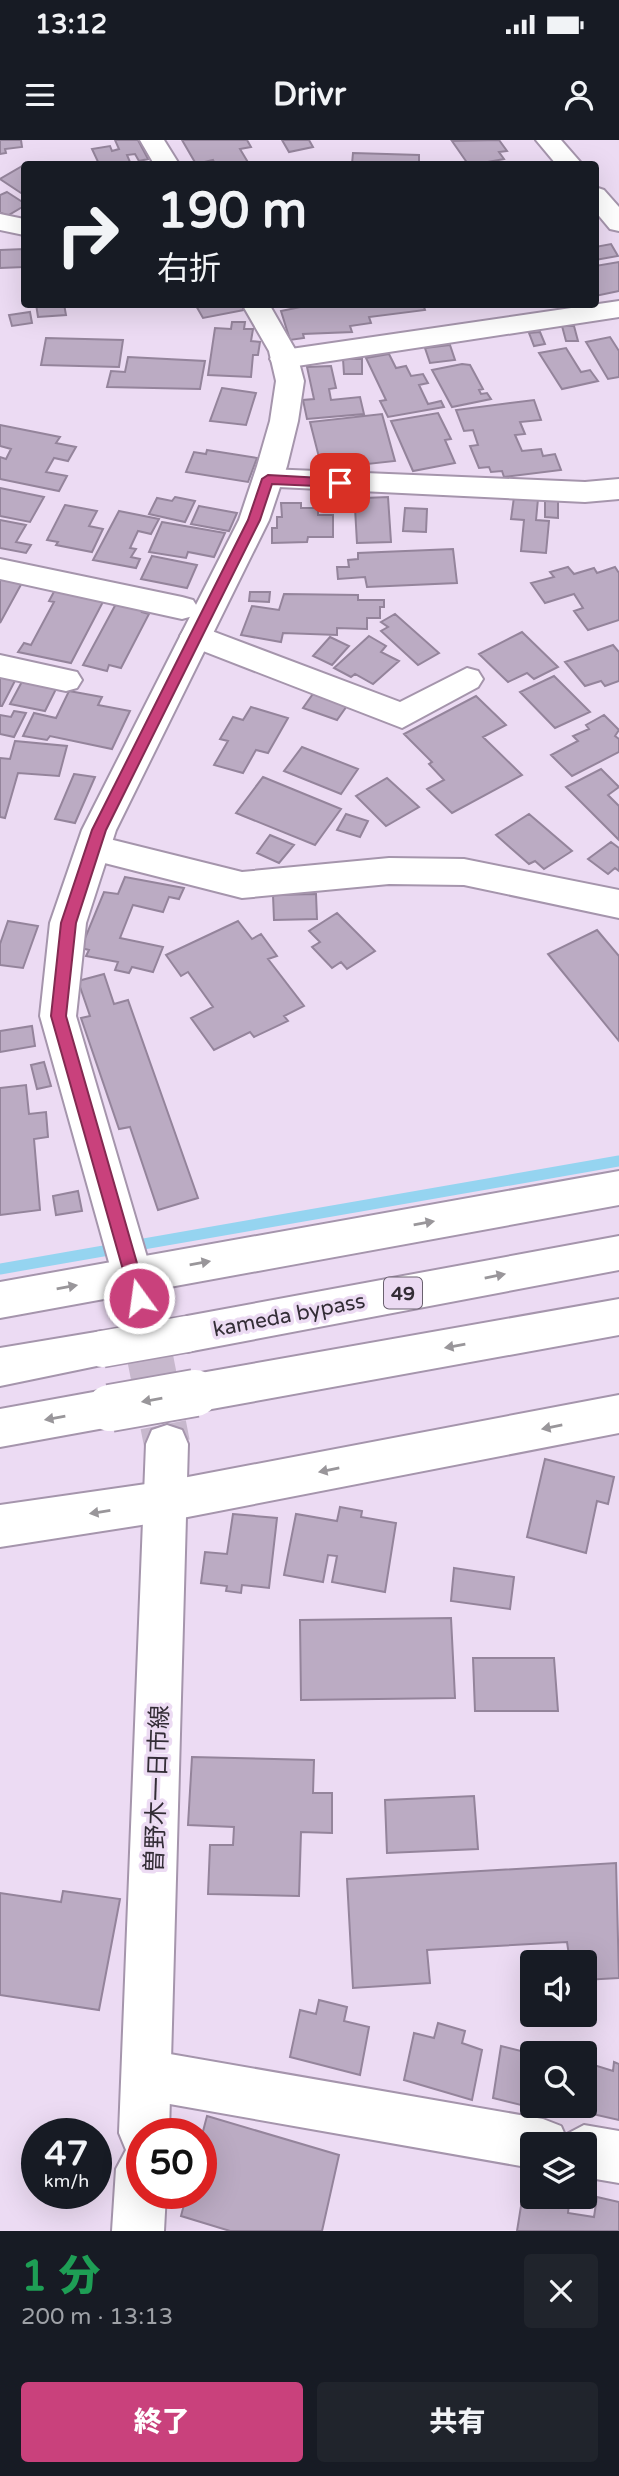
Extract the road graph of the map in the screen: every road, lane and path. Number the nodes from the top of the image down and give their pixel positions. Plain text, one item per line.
1 (152, 140) edge
2 (548, 140) edge
3 (164, 161) edge
4 (566, 161) edge
5 (599, 200) edge
6 (0, 222) edge
7 (619, 223) edge
8 (21, 226) edge
9 (257, 308) edge
10 (619, 309) edge
11 (284, 359) junction
12 (268, 479) junction
13 (619, 489) edge
14 (0, 569) edge
15 (189, 622) junction
16 (0, 666) edge
17 (467, 679) dead end
18 (66, 680) dead end
19 (93, 848) junction
20 (619, 904) edge
21 (619, 1188) edge
22 (619, 1253) edge
23 (134, 1280) junction
24 (0, 1300) edge
25 (619, 1317) edge
26 (0, 1367) edge
27 (619, 1414) edge
28 (0, 1428) edge
29 (167, 1444) tunnel mouth
30 (167, 1502) junction
31 (0, 1527) edge
32 (147, 2075) junction
33 (145, 2118) edge
34 (520, 2140) edge
35 (597, 2153) edge
36 (619, 2157) edge
37 (139, 2209) edge
38 (138, 2231) edge

1 - 3 main road
2 - 4 main road
5 - 7 main road
6 - 8 main road
9 - 11 main road
10 - 11 main road
11 - 12 main road
12 - 13 main road
12 - 15 main road
14 - 15 main road
15 - 17 main road
15 - 19 main road
16 - 18 main road
19 - 20 main road
19 - 23 main road
23 -> 21 main road
26 -> 22 main road, kameda bypass / 49, bridge
24 -> 23 main road
25 -> 28 main road, bridge
27 -> 30 main road
29 - 30 main road, 曽野木一日市線
30 -> 31 main road
30 - 32 main road, 曽野木一日市線
32 - 33 main road, 曽野木一日市線
32 - 34 main road
35 - 36 main road
37 - 38 main road

